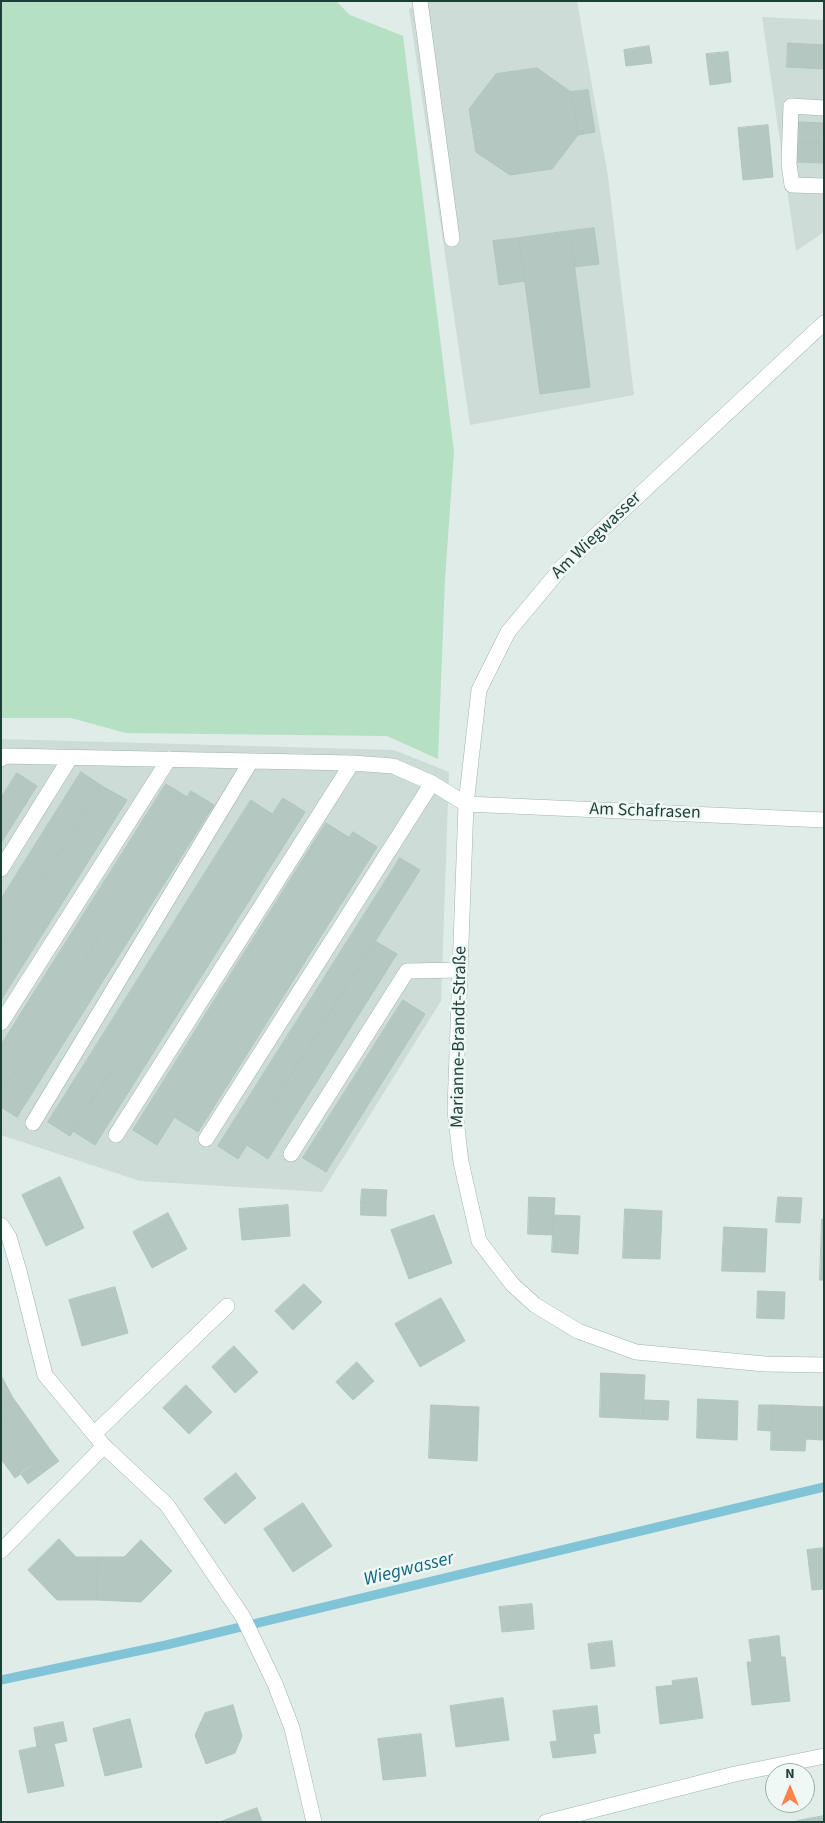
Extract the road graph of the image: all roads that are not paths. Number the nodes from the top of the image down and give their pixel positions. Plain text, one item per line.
1 (420, 1) edge
2 (824, 108) edge
3 (824, 186) edge
4 (452, 239) dead end
5 (824, 323) edge
6 (70, 758) junction
7 (1, 759) edge
8 (169, 759) junction
9 (251, 761) junction
10 (352, 762) junction
11 (432, 783) junction
12 (466, 804) junction
13 (824, 820) edge
14 (1, 869) edge
15 (460, 970) junction
16 (1, 1023) edge
17 (33, 1124) dead end
18 (116, 1136) dead end
19 (206, 1139) dead end
20 (291, 1154) dead end
21 (1, 1225) edge
22 (226, 1306) dead end
23 (824, 1365) edge
24 (94, 1434) junction
25 (104, 1446) junction
26 (1, 1551) edge
27 (824, 1756) edge
28 (314, 1822) edge
29 (546, 1822) edge

1 - 4 street
2 - 3 street
5 - 12 street, Am Wiegwasser
6 - 7 street
6 - 8 street
6 - 14 street
8 - 9 street
8 - 16 street
9 - 10 street
9 - 17 street
10 - 11 street
10 - 18 street
11 - 12 street
11 - 19 street
12 - 13 street, Am Schafrasen
12 - 15 street, Marianne-Brandt-Straße
15 - 20 street
15 - 23 street, Marianne-Brandt-Straße
21 - 24 street
22 - 24 street
24 - 25 street
25 - 26 street
25 - 28 street
27 - 29 street

